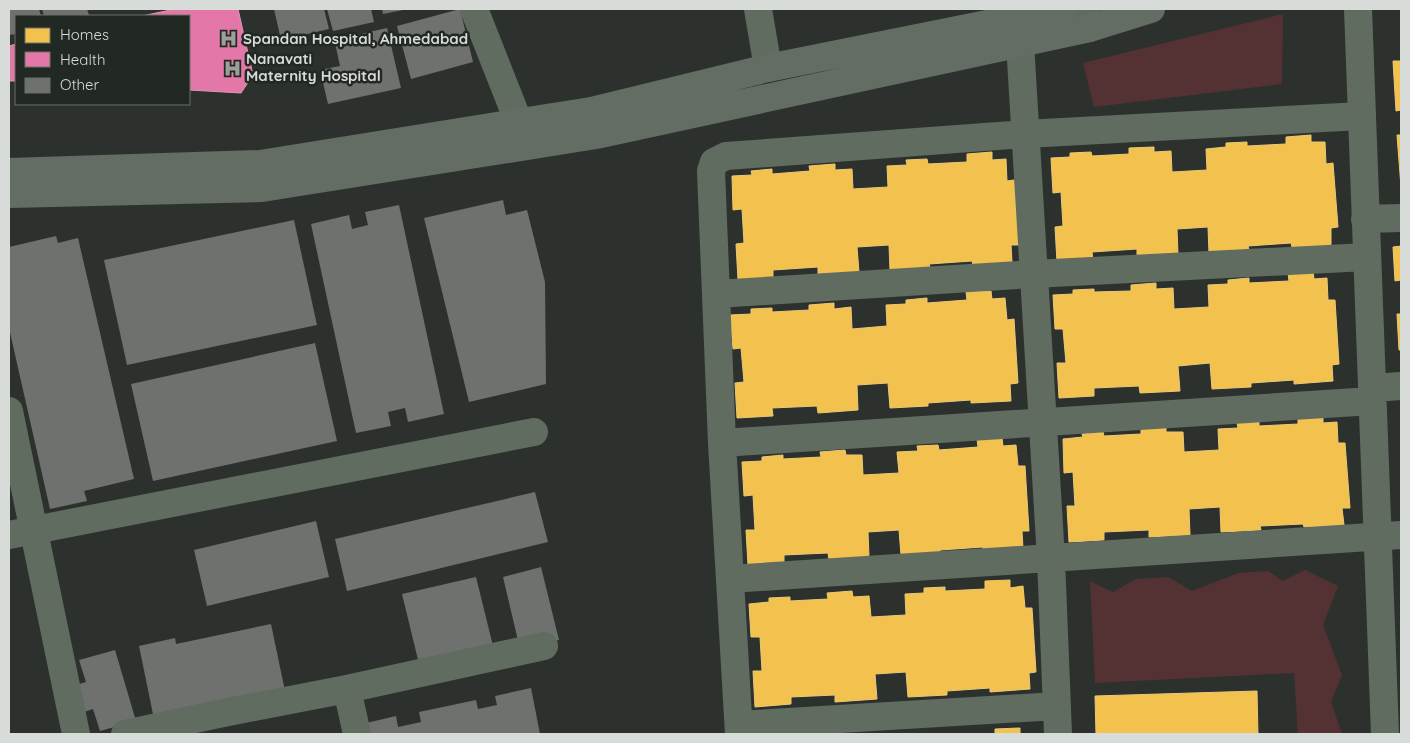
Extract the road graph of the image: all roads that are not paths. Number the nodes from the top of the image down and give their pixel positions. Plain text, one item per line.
1 (474, 9) edge
2 (758, 9) edge
3 (1062, 9) edge
4 (1151, 9) edge
5 (1358, 9) edge
6 (1087, 18) edge
7 (1020, 43) junction
8 (768, 68) junction
9 (1361, 116) junction
10 (519, 123) junction
11 (1025, 134) junction
12 (9, 172) edge
13 (9, 194) edge
14 (1401, 218) edge
15 (1365, 219) junction
16 (1366, 257) junction
17 (1034, 274) junction
18 (716, 294) junction
19 (1401, 386) edge
20 (1372, 394) junction
21 (9, 411) edge
22 (1042, 422) junction
23 (534, 432) dead end
24 (722, 443) junction
25 (21, 532) edge
26 (1389, 536) edge
27 (1051, 559) junction
28 (730, 579) junction
29 (544, 646) dead end
30 (348, 689) junction
31 (1392, 692) edge
32 (1057, 706) junction
33 (225, 723) edge
34 (739, 729) edge
35 (76, 734) edge
36 (125, 734) edge
37 (357, 734) edge
38 (1058, 734) edge
39 (1385, 734) edge

1 - 10 street
2 - 8 street
3 - 8 main road
4 - 6 main road
5 - 9 street
6 - 7 main road
7 - 11 street
7 - 13 main road
8 - 10 main road
9 - 11 street
9 - 15 street
10 - 12 main road
11 - 17 street
11 - 18 street
14 - 15 street
15 - 16 street
16 - 17 street
16 - 20 street
17 - 18 street
17 - 22 street
18 - 24 street
19 - 20 street
20 - 22 street
20 - 26 street
21 - 25 street
22 - 24 street
22 - 27 street
23 - 25 street
24 - 28 street
25 - 35 street
26 - 27 street
26 - 31 street
27 - 28 street
27 - 32 street
28 - 34 street
29 - 30 street
30 - 33 street
30 - 37 street
31 - 39 street
32 - 34 street
32 - 38 street
33 - 36 street

